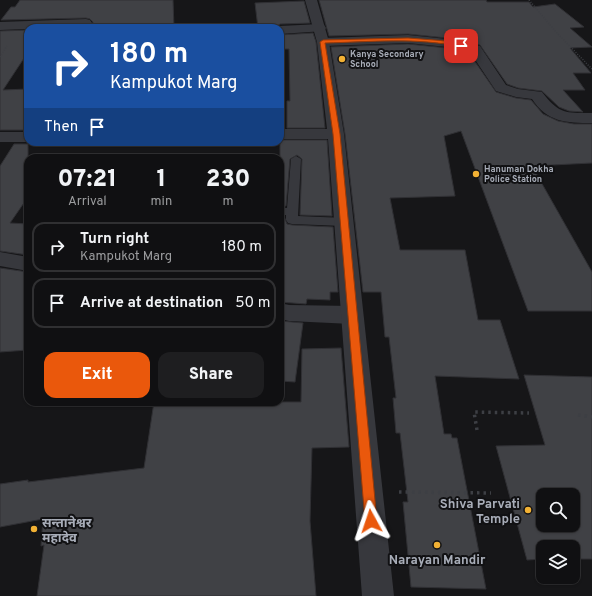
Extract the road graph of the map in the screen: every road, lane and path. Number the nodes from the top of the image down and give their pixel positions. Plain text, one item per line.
1 (310, 0) edge
2 (529, 0) edge
3 (57, 24) edge
4 (86, 24) edge
5 (24, 25) edge
6 (0, 26) edge
7 (284, 30) edge
8 (321, 35) junction
9 (592, 69) edge
10 (592, 118) edge
11 (284, 134) edge
12 (336, 134) junction
13 (0, 137) edge
14 (24, 137) edge
15 (296, 159) dead end
16 (284, 211) edge
17 (292, 212) junction
18 (344, 222) junction
19 (0, 259) edge
20 (24, 263) edge
21 (284, 311) edge
22 (352, 315) junction
23 (529, 413) dead end
24 (578, 415) dead end
25 (592, 417) edge
26 (477, 430) dead end
27 (368, 491) junction
28 (491, 493) dead end
29 (378, 596) edge

1 - 8 street
2 - 9 path
3 - 4 street
5 - 6 street
7 - 8 street
8 - 10 street
8 - 12 street
11 - 12 street
12 - 18 street
13 - 14 street
15 - 17 lane
16 - 17 lane
17 - 18 lane
18 - 22 street
19 - 20 street
21 - 22 street
22 - 27 street
23 - 26 path
24 - 25 path
27 - 28 path
27 - 29 street

